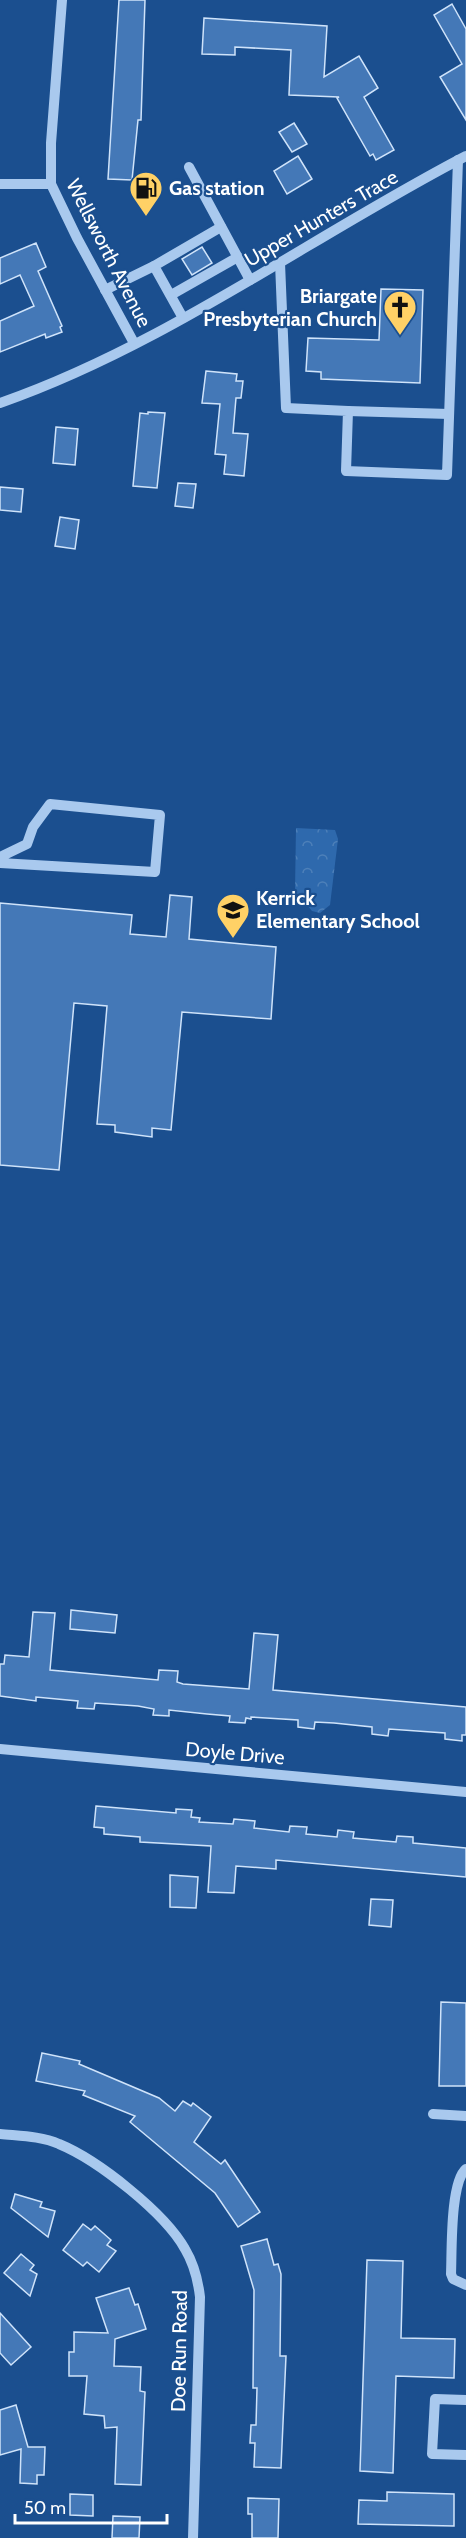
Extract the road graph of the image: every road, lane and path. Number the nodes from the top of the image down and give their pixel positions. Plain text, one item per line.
1 (62, 0) edge
2 (462, 158) edge
3 (189, 167) dead end
4 (0, 184) edge
5 (51, 184) junction
6 (221, 227) junction
7 (238, 257) junction
8 (280, 263) junction
9 (154, 266) junction
10 (250, 280) junction
11 (105, 290) junction
12 (171, 296) junction
13 (183, 318) junction
14 (134, 343) junction
15 (0, 403) edge
16 (348, 411) junction
17 (449, 414) junction
18 (0, 857) edge
19 (0, 863) edge
20 (0, 1749) edge
21 (466, 1792) edge
22 (434, 2114) dead end
23 (466, 2116) edge
24 (0, 2134) edge
25 (466, 2169) edge
26 (466, 2285) edge
27 (466, 2400) edge
28 (466, 2455) edge
29 (193, 2538) edge

1 - 5 street, Wellsworth Avenue
2 - 8 street, Upper Hunters Trace
2 - 17 street
3 - 6 street
4 - 5 street
5 - 11 street, Wellsworth Avenue
6 - 7 street
6 - 9 street
7 - 10 street
7 - 12 street
8 - 10 street, Upper Hunters Trace
8 - 16 street
9 - 11 street
9 - 12 street
10 - 13 street, Upper Hunters Trace
11 - 14 street, Wellsworth Avenue
12 - 13 street
13 - 14 street, Upper Hunters Trace
14 - 15 street, Upper Hunters Trace
16 - 17 street
16 - 17 street
18 - 19 street
20 - 21 street, Doyle Drive
22 - 23 street
24 - 29 street, Doe Run Road
25 - 26 street
27 - 28 street

